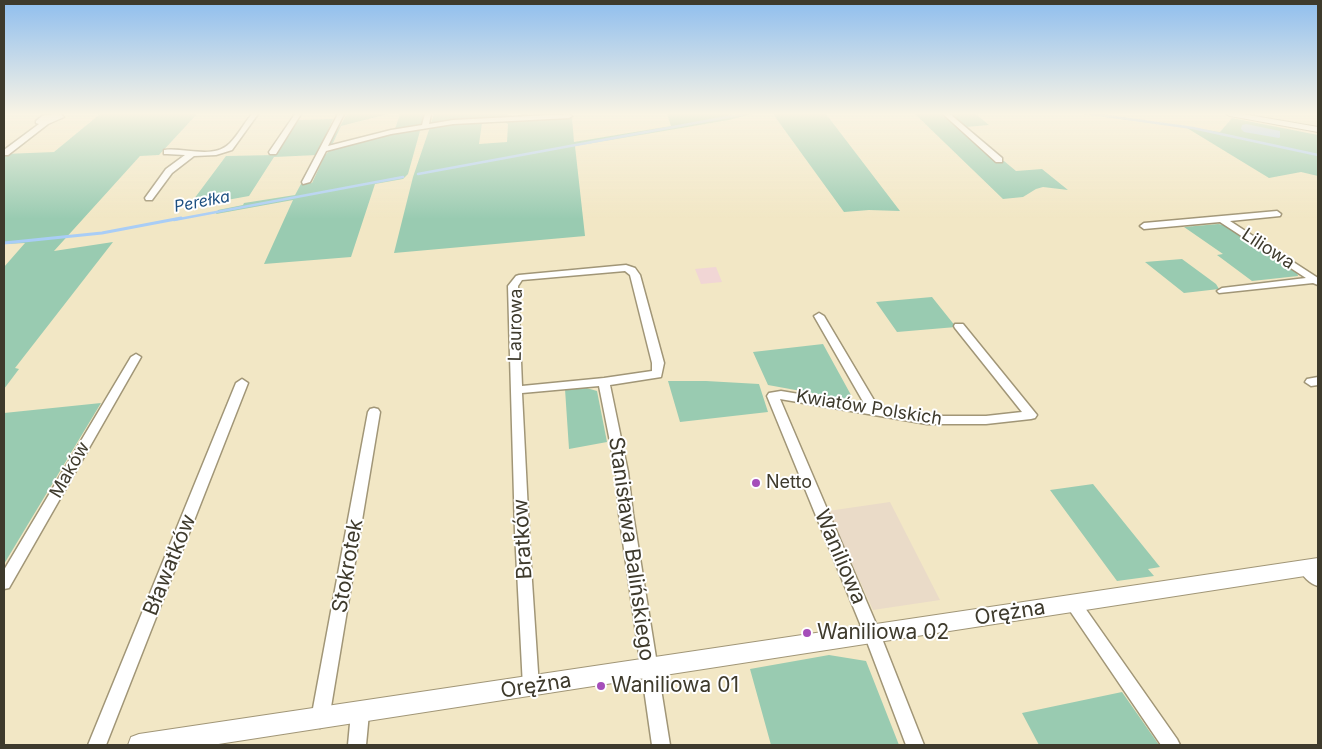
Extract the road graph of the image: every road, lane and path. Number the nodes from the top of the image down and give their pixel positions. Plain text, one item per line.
1 (228, 149) edge
2 (275, 149) edge
3 (324, 149) edge
4 (986, 149) edge
5 (167, 152) dead end
6 (273, 152) dead end
7 (193, 153) junction
8 (999, 160) dead end
9 (306, 182) dead end
10 (149, 198) dead end
11 (1277, 214) dead end
12 (1222, 219) junction
13 (1144, 226) dead end
14 (1317, 281) edge
15 (1222, 291) dead end
16 (819, 316) dead end
17 (959, 326) dead end
18 (136, 357) dead end
19 (604, 382) junction
20 (242, 383) dead end
21 (516, 390) junction
22 (773, 396) joint
23 (874, 411) junction
24 (374, 412) dead end
25 (1314, 571) edge
26 (4, 583) edge
27 (1073, 603) junction
28 (872, 634) junction
29 (648, 669) junction
30 (532, 687) junction
31 (360, 713) junction
32 (320, 720) junction
33 (97, 745) edge
34 (138, 745) edge
35 (357, 745) edge
36 (661, 745) edge
37 (915, 745) edge
38 (1171, 745) edge

1 - 7 street
2 - 6 street
3 - 9 street
4 - 8 street
5 - 7 street
7 - 10 street
11 - 12 street, Liliowa
12 - 13 street, Liliowa
12 - 14 street, Liliowa
14 - 15 street, Liliowa
16 - 23 street
17 - 23 street, Kwiatów Polskich
18 - 26 street, Maków
19 - 21 street
19 - 21 street, Laurowa
19 - 29 street, Stanisława Balińskiego
20 - 33 street, Bławatków
21 - 30 street, Bratków
22 - 23 street, Kwiatów Polskich
22 - 28 street, Waniliowa
24 - 32 street, Stokrotek
25 - 27 street, Orężna
27 - 28 street, Orężna
27 - 38 street
28 - 29 street, Orężna
28 - 37 street, Waniliowa
29 - 30 street, Orężna
29 - 36 street, Stanisława Balińskiego
30 - 31 street, Orężna
31 - 32 street, Orężna
31 - 35 street
32 - 34 street, Orężna

